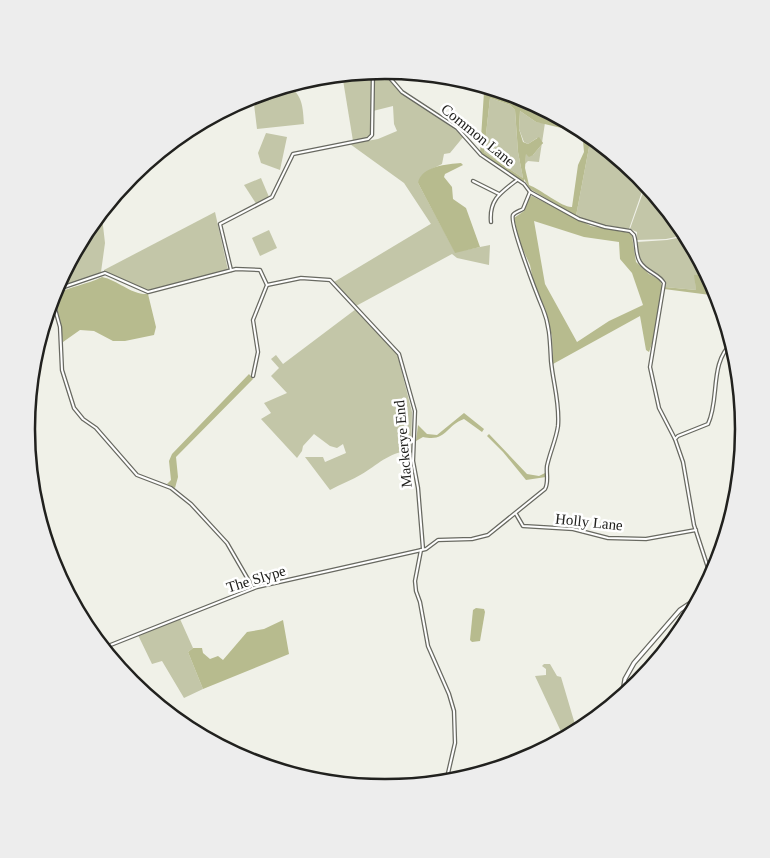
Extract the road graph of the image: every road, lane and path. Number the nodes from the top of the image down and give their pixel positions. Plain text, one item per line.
1 (391, 79) edge
2 (373, 80) edge
3 (517, 180) junction
4 (473, 181) dead end
5 (530, 192) junction
6 (499, 194) junction
7 (491, 222) dead end
8 (231, 270) junction
9 (267, 285) junction
10 (66, 286) edge
11 (56, 312) edge
12 (726, 353) edge
13 (253, 376) dead end
14 (675, 439) junction
15 (516, 514) junction
16 (696, 530) junction
17 (427, 548) junction
18 (422, 549) junction
19 (422, 554) junction
20 (707, 565) edge
21 (253, 588) junction
22 (687, 605) edge
23 (110, 645) edge
24 (624, 684) edge
25 (448, 773) edge

1 - 3 street, Common Lane
2 - 8 street
3 - 5 street, Common Lane
3 - 6 street
4 - 6 street
5 - 14 street, Common Lane
5 - 15 street, The Slype
6 - 7 street
8 - 9 street
8 - 10 street
9 - 13 street
9 - 18 street, Mackerye End
11 - 21 street
12 - 14 street
14 - 16 street
15 - 16 street, Holly Lane
15 - 17 street, The Slype
16 - 20 street
17 - 18 street, The Slype
17 - 19 street
18 - 19 street, Mackerye End
18 - 21 street, The Slype
19 - 25 street
21 - 23 street, The Slype
22 - 24 main road

